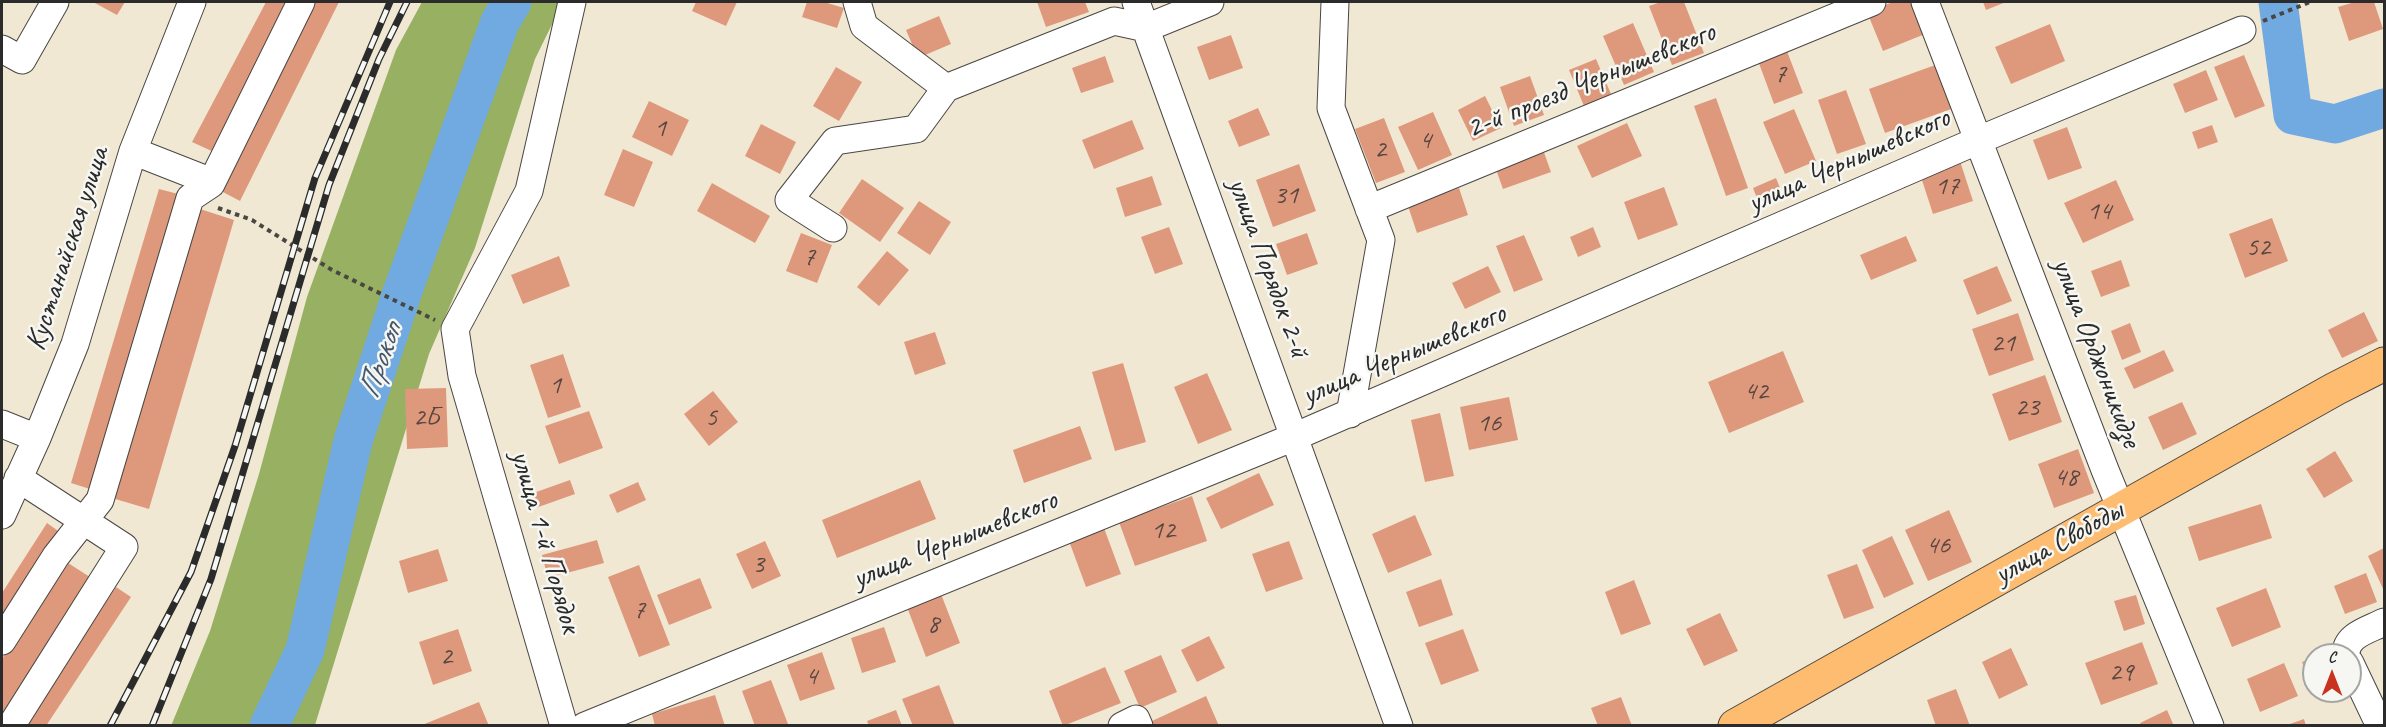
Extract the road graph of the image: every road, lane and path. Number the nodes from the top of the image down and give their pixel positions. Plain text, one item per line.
1 (55, 2) edge
2 (192, 2) edge
3 (301, 2) edge
4 (572, 2) edge
5 (857, 2) edge
6 (1136, 2) edge
7 (1210, 2) edge
8 (1335, 2) edge
9 (1872, 2) edge
10 (1925, 2) edge
11 (2310, 2) edge
12 (1146, 28) junction
13 (2242, 30) joint
14 (2, 49) edge
15 (946, 88) junction
16 (1979, 140) junction
17 (133, 152) junction
18 (212, 182) junction
19 (190, 198) junction
20 (1369, 209) junction
21 (833, 228) dead end
22 (455, 329) junction
23 (2385, 364) edge
24 (1350, 414) junction
25 (2, 424) edge
26 (1294, 437) junction
27 (37, 438) junction
28 (18, 478) junction
29 (2121, 509) junction
30 (2, 515) edge
31 (84, 523) junction
32 (2385, 622) edge
33 (2, 641) edge
34 (2348, 643) edge
35 (2362, 688) edge
36 (11, 726) edge
37 (564, 726) edge
38 (585, 726) edge
39 (1122, 726) edge
40 (1139, 726) edge
41 (1398, 726) edge
42 (1735, 726) edge
43 (2210, 726) edge
44 (2380, 726) edge

1 - 14 street
2 - 17 street, Кустанайская улица
3 - 18 street
4 - 22 street
5 - 15 street
6 - 12 street, улица Порядок 2-й
7 - 12 street
8 - 20 street
9 - 20 street, 2-й проезд Чернышевского
10 - 16 street, улица Орджоникидзе
11 - 13 path
12 - 15 street
12 - 26 street, улица Порядок 2-й
13 - 16 street, улица Чернышевского
15 - 21 street
16 - 24 street, улица Чернышевского
16 - 29 street, улица Орджоникидзе
17 - 18 street
17 - 27 street, Кустанайская улица
18 - 19 street
19 - 22 path
19 - 31 street
20 - 24 street
22 - 37 street, улица 1-й Порядок
23 - 29 main road, улица Свободы
24 - 26 street, улица Чернышевского
25 - 27 street
26 - 38 street, улица Чернышевского
26 - 41 street, улица Порядок 2-й
27 - 28 street, Кустанайская улица
28 - 30 street, Кустанайская улица
28 - 31 street
29 - 42 main road, улица Свободы
29 - 43 street, улица Орджоникидзе
31 - 33 street
31 - 36 street
32 - 34 street
35 - 44 street
39 - 40 street

